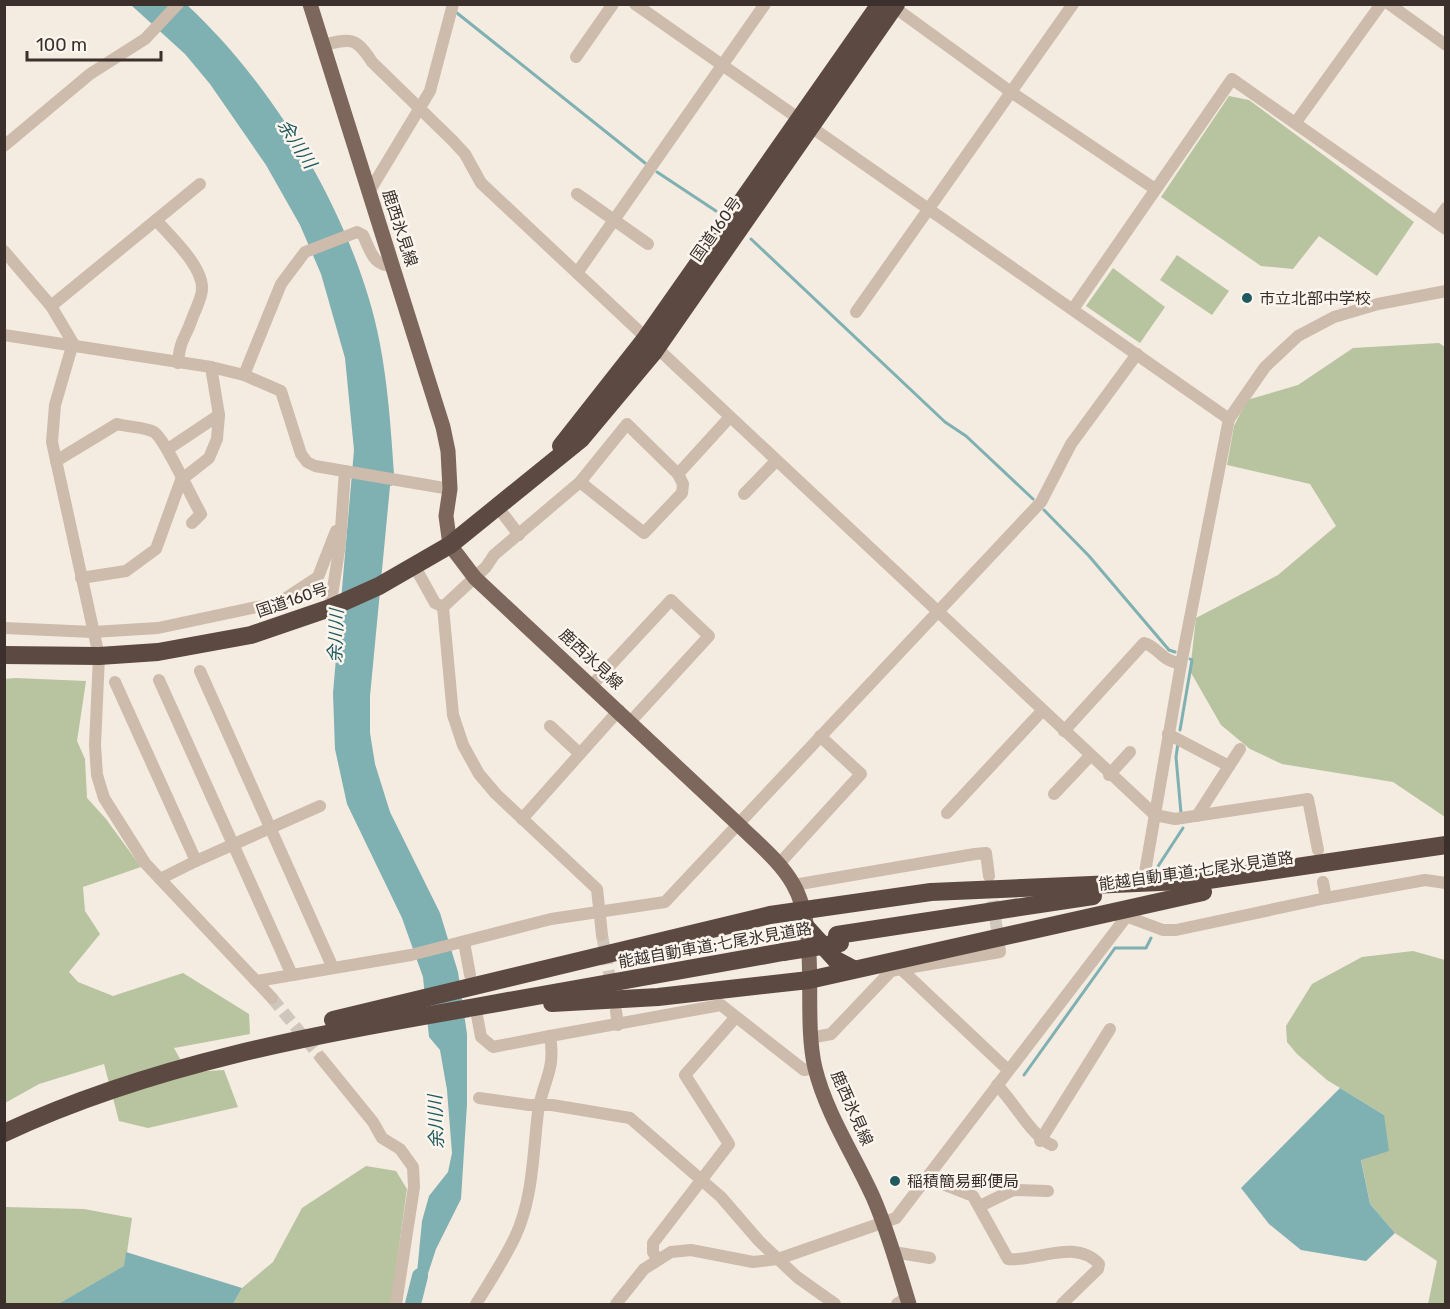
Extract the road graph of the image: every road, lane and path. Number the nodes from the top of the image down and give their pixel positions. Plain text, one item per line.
1 (178, 4) edge
2 (310, 4) edge
3 (453, 4) edge
4 (613, 4) edge
5 (635, 4) edge
6 (765, 4) edge
7 (1073, 4) edge
8 (1381, 4) edge
9 (1389, 4) edge
10 (890, 5) edge
11 (323, 45) junction
12 (1446, 45) edge
13 (576, 57) dead end
14 (723, 64) junction
15 (1011, 92) junction
16 (419, 107) junction
17 (1296, 122) junction
18 (805, 123) junction
19 (4, 146) edge
20 (200, 184) dead end
21 (1155, 189) junction
22 (369, 192) junction
23 (577, 194) dead end
24 (1446, 208) edge
25 (929, 209) junction
26 (156, 220) junction
27 (614, 220) junction
28 (1441, 225) edge
29 (648, 244) dead end
30 (4, 250) edge
31 (393, 266) junction
32 (577, 273) junction
33 (1446, 291) edge
34 (51, 306) junction
35 (1073, 309) junction
36 (856, 312) dead end
37 (4, 334) edge
38 (73, 343) junction
39 (651, 343) junction
40 (1137, 354) junction
41 (178, 363) junction
42 (211, 367) junction
43 (244, 375) junction
44 (219, 415) junction
45 (729, 418) junction
46 (1229, 419) junction
47 (168, 449) junction
48 (56, 461) junction
49 (776, 461) junction
50 (345, 471) junction
51 (678, 474) junction
52 (182, 480) junction
53 (580, 482) junction
54 (450, 489) junction
55 (744, 494) dead end
56 (497, 507) junction
57 (192, 524) dead end
58 (341, 530) junction
59 (519, 535) junction
60 (450, 545) junction
61 (415, 567) junction
62 (81, 578) junction
63 (475, 578) junction
64 (443, 607) junction
65 (330, 608) junction
66 (938, 613) junction
67 (4, 628) edge
68 (93, 632) junction
69 (4, 655) edge
70 (99, 656) junction
71 (1181, 663) junction
72 (200, 671) dead end
73 (159, 680) dead end
74 (115, 682) dead end
75 (592, 685) junction
76 (619, 710) junction
77 (1042, 711) junction
78 (630, 721) junction
79 (550, 726) dead end
80 (1064, 731) junction
81 (1168, 734) junction
82 (820, 736) junction
83 (1240, 749) dead end
84 (1130, 752) dead end
85 (579, 753) junction
86 (1090, 756) junction
87 (1228, 766) junction
88 (1110, 775) junction
89 (1054, 794) dead end
90 (320, 806) dead end
91 (947, 813) dead end
92 (1155, 815) junction
93 (1197, 816) junction
94 (522, 819) junction
95 (738, 824) junction
96 (271, 827) junction
97 (233, 844) junction
98 (1446, 845) edge
99 (1318, 850) dead end
100 (1446, 852) edge
101 (196, 861) junction
102 (778, 864) junction
103 (989, 876) tunnel mouth
104 (1144, 878) dead end
105 (159, 879) junction
106 (1323, 882) dead end
107 (1446, 883) edge
108 (794, 885) junction
109 (1204, 886) junction
110 (1326, 898) junction
111 (598, 913) junction
112 (805, 919) junction
113 (602, 935) tunnel mouth
114 (461, 942) junction
115 (999, 944) dead end
116 (333, 968) junction
117 (853, 969) junction
118 (902, 969) junction
119 (292, 975) junction
120 (808, 980) junction
121 (257, 981) junction
122 (472, 995) junction
123 (272, 998) tunnel mouth
124 (419, 1007) junction
125 (616, 1011) dead end
126 (735, 1018) junction
127 (618, 1025) junction
128 (1110, 1029) dead end
129 (549, 1036) junction
130 (810, 1038) junction
131 (321, 1058) tunnel mouth
132 (815, 1068) junction
133 (1008, 1070) junction
134 (998, 1085) junction
135 (479, 1098) dead end
136 (540, 1105) junction
137 (4, 1125) edge
138 (4, 1133) edge
139 (927, 1178) junction
140 (703, 1181) junction
141 (1048, 1191) dead end
142 (980, 1206) junction
143 (883, 1222) junction
144 (893, 1252) junction
145 (930, 1258) dead end
146 (657, 1259) junction
147 (778, 1259) junction
148 (904, 1302) edge
149 (396, 1305) edge
150 (476, 1305) edge
151 (616, 1305) edge
152 (835, 1305) edge
153 (1062, 1305) edge

1 - 19 street
2 - 11 main road, 鹿西氷見線
3 - 16 street
4 - 13 street
5 - 14 street
6 - 14 street
7 - 15 street
8 - 17 street
9 - 12 street
10 - 15 street
10 - 18 highway, 国道160号
11 - 16 street
11 - 22 main road, 鹿西氷見線
14 - 18 street
14 - 27 street
15 - 21 street
15 - 25 street
16 - 22 street
16 - 32 street
17 - 21 street
17 - 28 street
18 - 25 street
18 - 39 highway, 国道160号
20 - 26 street
21 - 35 street
22 - 31 main road, 鹿西氷見線
23 - 27 street
24 - 28 street
25 - 35 street
25 - 36 street
26 - 34 street
26 - 41 street
27 - 29 street
27 - 32 street
30 - 34 street
31 - 43 street
31 - 54 main road, 鹿西氷見線
32 - 39 street
33 - 46 street
34 - 38 street
35 - 40 street
37 - 38 street
38 - 41 street
38 - 48 street
39 - 45 street
39 - 56 highway, 国道160号
40 - 46 street
40 - 66 street
41 - 42 street
42 - 43 street
42 - 44 street
43 - 50 street
44 - 47 street
44 - 52 street
45 - 49 street
45 - 51 street
46 - 71 street
47 - 48 street
47 - 52 street
48 - 62 street
49 - 55 street
49 - 66 street
50 - 54 street
50 - 58 street
51 - 53 street
51 - 53 street
52 - 57 street
52 - 62 street
53 - 59 street
54 - 60 main road, 鹿西氷見線
56 - 59 street
56 - 60 highway, 国道160号
58 - 65 street
58 - 68 street
59 - 63 street
60 - 61 highway, 国道160号
60 - 63 main road, 鹿西氷見線
61 - 64 street
61 - 65 highway, 国道160号
62 - 68 street
63 - 64 street
63 - 75 main road, 鹿西氷見線
64 - 94 street
65 - 70 highway, 国道160号
66 - 77 street
66 - 82 street
67 - 68 street
68 - 70 street
69 - 70 highway, 国道160号
70 - 105 street
71 - 80 street
71 - 81 street
72 - 96 street
73 - 97 street
74 - 101 street
75 - 76 main road, 鹿西氷見線
75 - 78 street
76 - 78 main road, 鹿西氷見線
76 - 85 street
77 - 80 street
77 - 91 street
78 - 95 main road, 鹿西氷見線
79 - 85 street
80 - 86 street
81 - 87 street
81 - 92 street
82 - 95 street
82 - 102 street
83 - 87 street
84 - 88 street
85 - 94 street
86 - 88 street
86 - 89 street
87 - 93 street
88 - 92 street
90 - 96 street
92 - 93 street
92 - 104 street
93 - 99 street
94 - 111 street
95 - 102 main road, 鹿西氷見線
95 - 111 street
96 - 97 street
96 - 116 street
97 - 101 street
97 - 119 street
98 - 109 highway, 能越自動車道;七尾氷見道路
100 - 109 highway, 能越自動車道;七尾氷見道路
101 - 105 street
102 - 108 main road, 鹿西氷見線
103 - 108 street
105 - 121 street
106 - 110 street
107 - 110 street
108 - 112 main road, 鹿西氷見線
109 - 112 highway
109 - 117 highway
109 - 122 highway, 能越自動車道;七尾氷見道路
110 - 133 street
111 - 113 street
111 - 114 street
112 - 117 highway
112 - 120 main road, 鹿西氷見線
112 - 122 highway
114 - 116 street
114 - 122 street
115 - 118 street
116 - 119 street
117 - 120 highway
118 - 130 street
118 - 133 street
119 - 121 street
120 - 122 highway
120 - 130 main road, 鹿西氷見線
121 - 123 street
122 - 124 highway, 能越自動車道;七尾氷見道路
122 - 129 street
124 - 137 highway, 能越自動車道;七尾氷見道路
124 - 138 highway, 能越自動車道;七尾氷見道路
125 - 127 street
126 - 127 street
126 - 132 street
126 - 140 street
127 - 129 street
128 - 134 street
129 - 136 street
130 - 132 main road, 鹿西氷見線
131 - 149 street
132 - 143 main road, 鹿西氷見線
133 - 134 street
134 - 139 street
135 - 136 street
136 - 140 street
136 - 150 street
139 - 142 street
139 - 143 street
140 - 146 street
140 - 147 street
141 - 142 street
142 - 153 street
143 - 144 main road, 鹿西氷見線
143 - 147 street
144 - 145 street
144 - 148 main road, 鹿西氷見線
146 - 147 street
146 - 151 street
147 - 152 street

